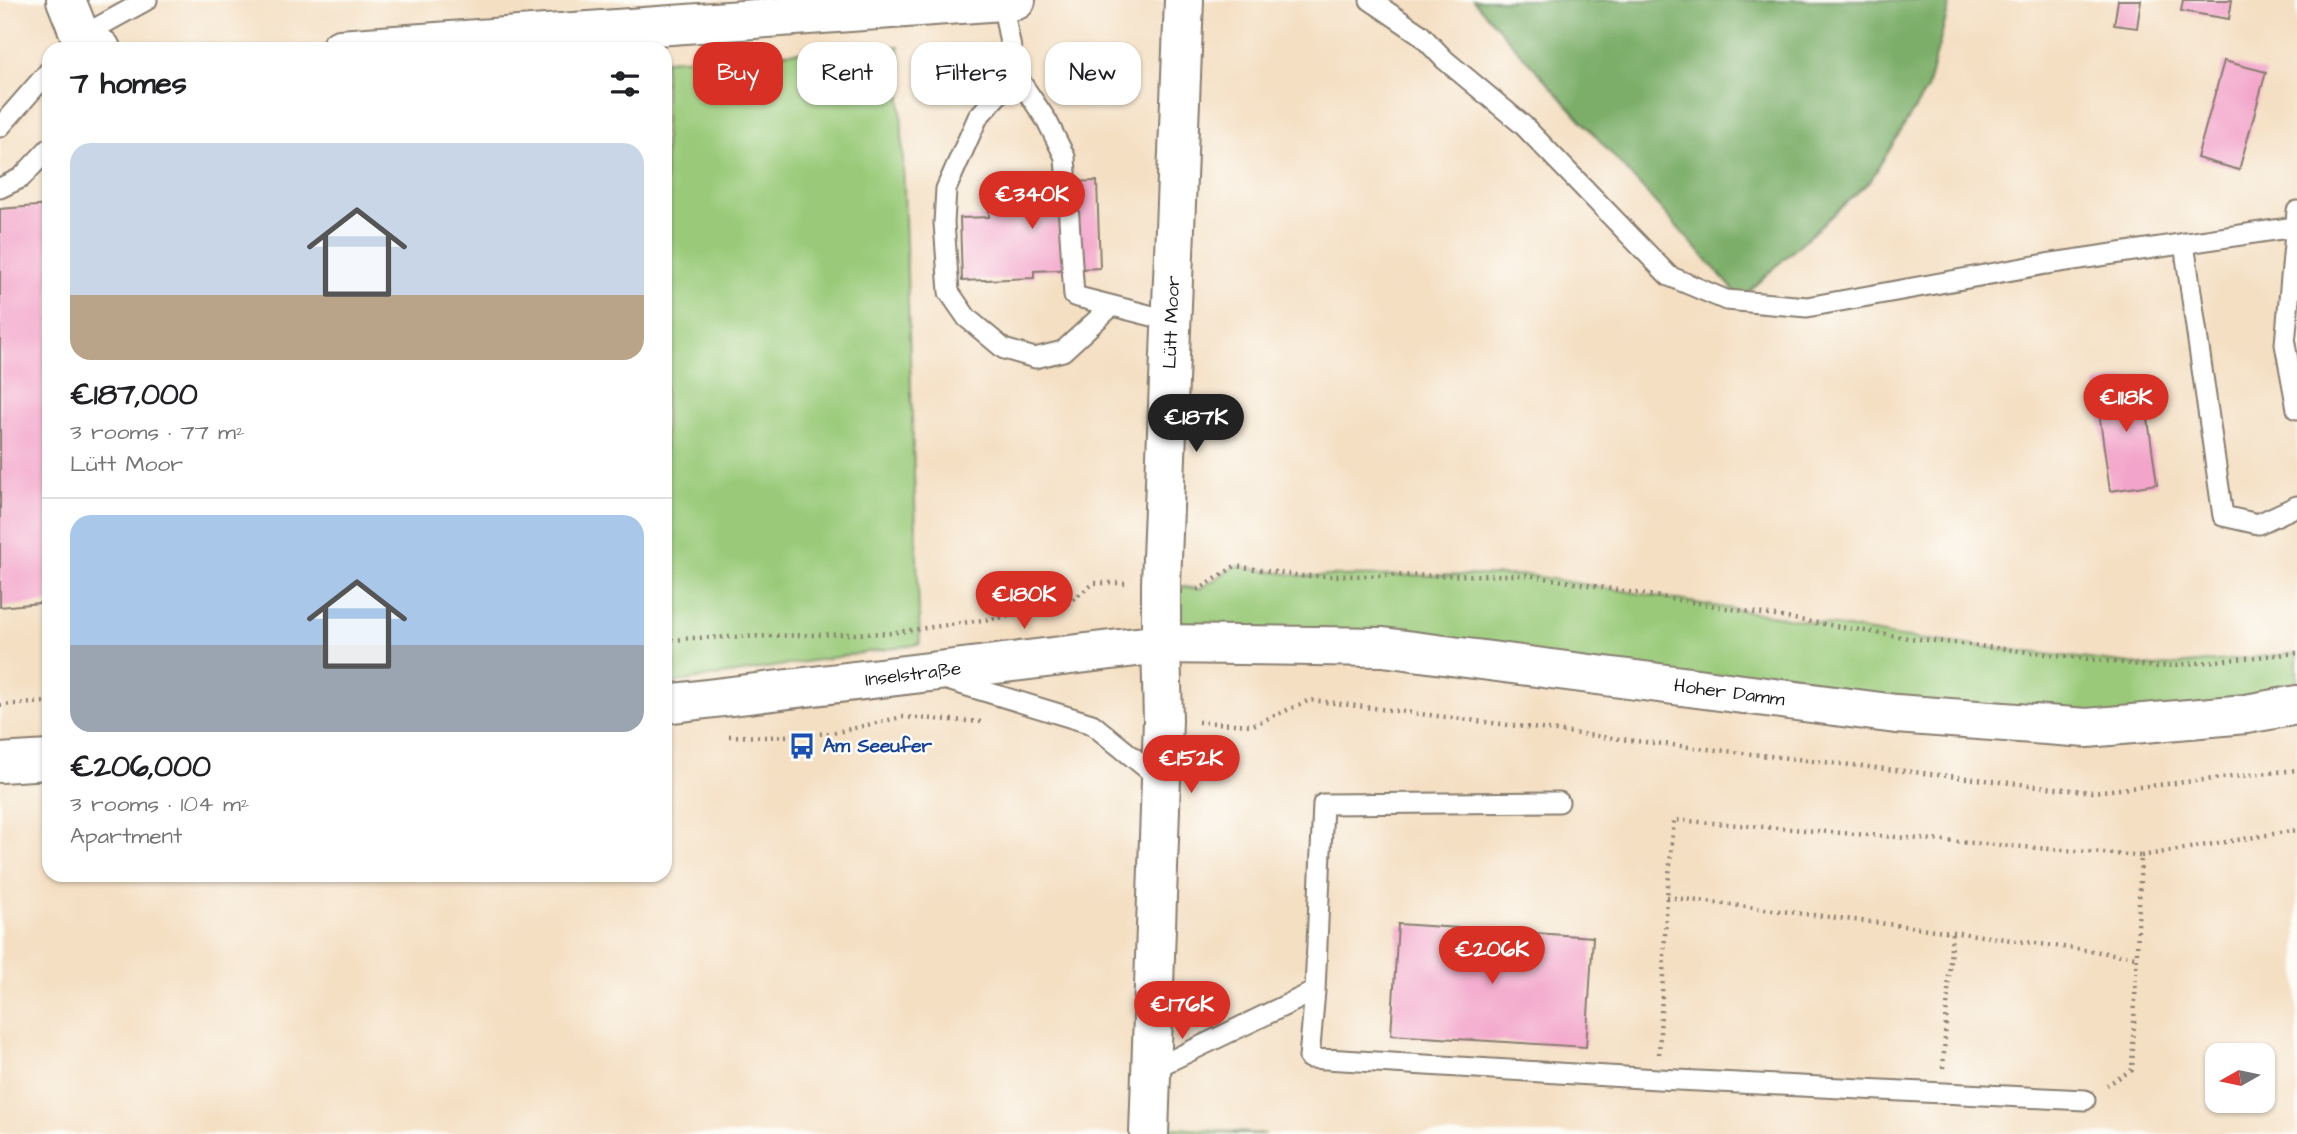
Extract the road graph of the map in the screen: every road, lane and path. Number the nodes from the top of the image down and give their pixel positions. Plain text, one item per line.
1 (66, 0) edge
2 (147, 0) edge
3 (1184, 0) edge
4 (1370, 0) edge
5 (1009, 1) edge
6 (740, 9) edge
7 (82, 42) edge
8 (86, 42) edge
9 (410, 42) edge
10 (1013, 42) edge
11 (42, 79) edge
12 (1031, 97) edge
13 (989, 105) edge
14 (0, 127) edge
15 (42, 156) edge
16 (0, 188) edge
17 (2296, 219) edge
18 (2184, 243) junction
19 (1112, 306) junction
20 (1172, 321) junction
21 (2297, 409) edge
22 (2297, 506) edge
23 (1161, 584) junction
24 (672, 640) edge
25 (1161, 644) junction
26 (2297, 653) edge
27 (923, 673) junction
28 (42, 702) edge
29 (672, 703) edge
30 (0, 705) edge
31 (2297, 705) edge
32 (1163, 720) junction
33 (997, 722) dead end
34 (719, 736) dead end
35 (42, 760) edge
36 (0, 763) edge
37 (2297, 769) edge
38 (1161, 780) junction
39 (1559, 802) dead end
40 (2297, 830) edge
41 (2141, 856) junction
42 (1667, 897) junction
43 (1952, 932) junction
44 (2136, 957) junction
45 (1315, 991) junction
46 (1151, 1070) junction
47 (1658, 1079) junction
48 (1942, 1093) junction
49 (2085, 1100) joint
50 (1149, 1134) edge

1 - 7 main road
2 - 8 lane
3 - 20 main road, Lütt Moor
4 - 18 lane
5 - 6 main road
5 - 10 lane
6 - 9 main road
11 - 14 lane
12 - 19 lane
13 - 19 lane
15 - 16 lane
17 - 18 lane
17 - 21 lane
18 - 22 lane
19 - 20 lane
20 - 23 main road, Lütt Moor
23 - 24 path
23 - 25 main road, Lütt Moor
23 - 26 path
25 - 27 main road, Inselstraße
25 - 31 main road, Hoher Damm
25 - 32 main road
27 - 29 main road, Inselstraße
27 - 38 lane
28 - 30 path
32 - 37 path
32 - 38 main road
33 - 34 path
35 - 36 main road
38 - 46 main road
39 - 45 lane
40 - 41 path
41 - 42 path
41 - 44 path
42 - 43 path
42 - 47 path
43 - 44 path
43 - 48 path
44 - 49 path
45 - 46 lane
45 - 47 lane
46 - 50 main road
47 - 48 lane
48 - 49 lane

